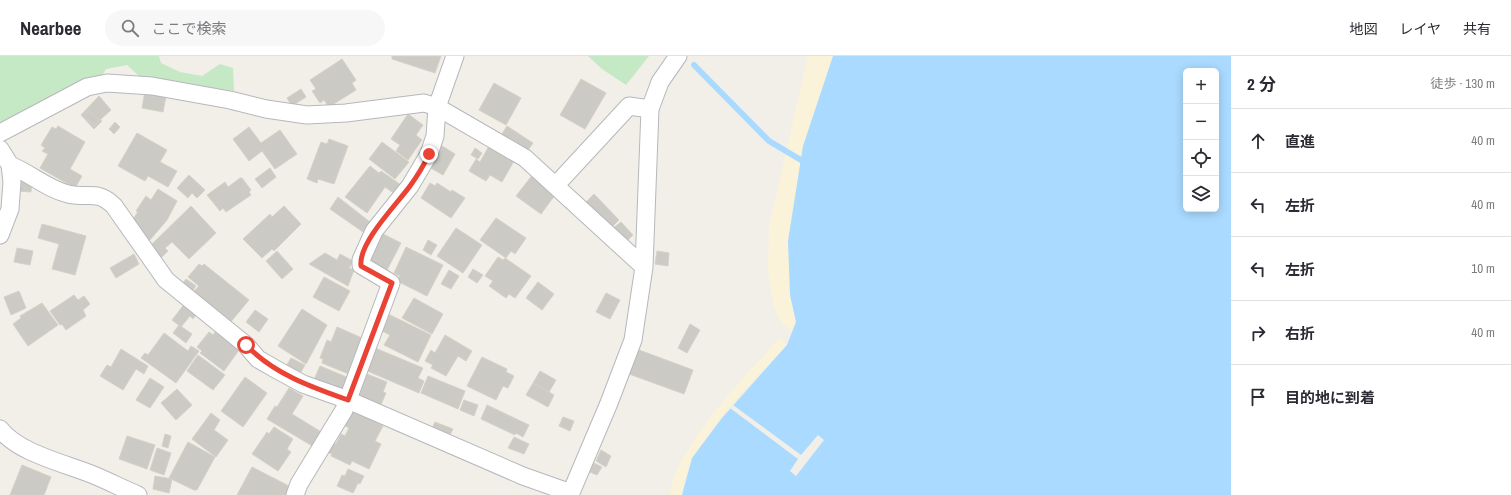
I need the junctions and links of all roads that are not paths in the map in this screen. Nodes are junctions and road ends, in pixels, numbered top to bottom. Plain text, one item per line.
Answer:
1 (455, 56) edge
2 (678, 56) edge
3 (437, 107) junction
4 (650, 109) junction
5 (0, 133) edge
6 (0, 149) edge
7 (10, 165) junction
8 (556, 185) junction
9 (0, 235) edge
10 (644, 267) junction
11 (348, 400) junction
12 (0, 429) edge
13 (570, 494) edge
14 (138, 495) edge
15 (294, 495) edge

1 - 3 street
2 - 4 street
3 - 5 street
3 - 8 street
3 - 11 street
4 - 8 street
4 - 10 street
6 - 7 street
7 - 9 street
7 - 11 street
8 - 10 street
10 - 13 street
11 - 13 street
11 - 15 street
12 - 14 street

